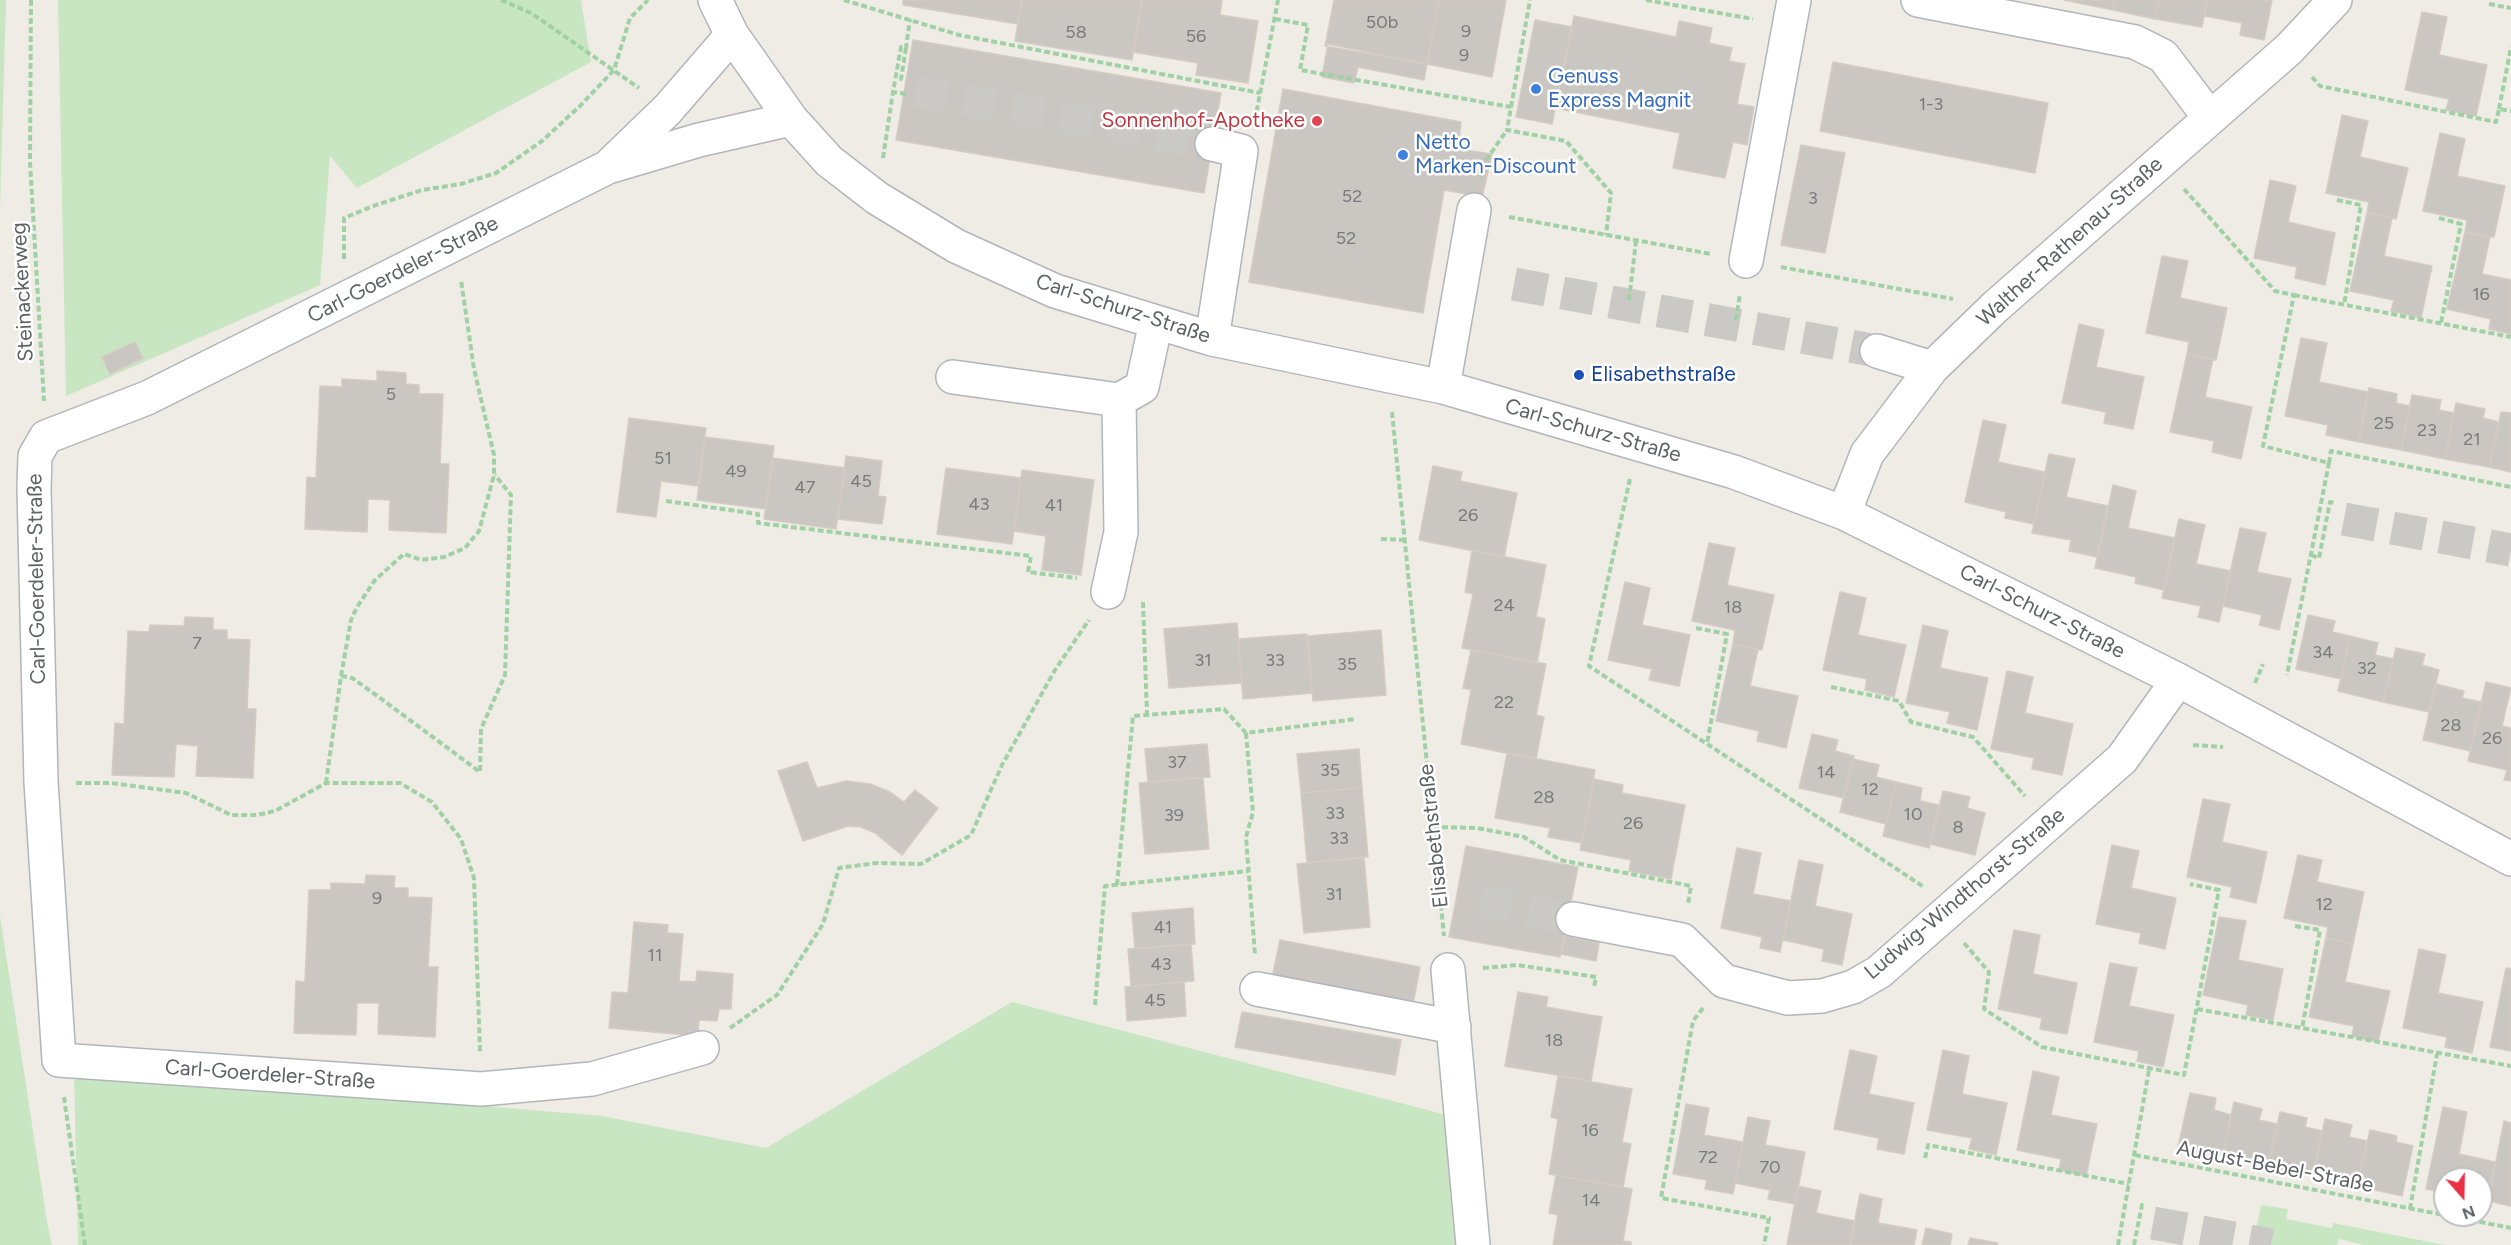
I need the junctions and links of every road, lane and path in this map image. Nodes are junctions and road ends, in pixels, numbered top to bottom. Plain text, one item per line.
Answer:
1 (32, 0) edge
2 (501, 0) edge
3 (648, 0) edge
4 (715, 0) edge
5 (844, 0) edge
6 (1278, 0) edge
7 (1530, 0) edge
8 (1646, 0) edge
9 (1918, 0) edge
10 (2335, 0) edge
11 (1657, 1) edge
12 (2489, 4) dead end
13 (2511, 8) edge
14 (1792, 13) edge
15 (910, 19) junction
16 (1275, 19) junction
17 (732, 35) junction
18 (2511, 47) edge
19 (906, 48) junction
20 (2289, 48) junction
21 (614, 70) junction
22 (906, 81) dead end
23 (893, 92) junction
24 (1260, 93) junction
25 (906, 94) dead end
26 (1511, 107) junction
27 (668, 109) junction
28 (2499, 109) junction
29 (2511, 111) edge
30 (2210, 118) junction
31 (791, 119) junction
32 (1507, 130) junction
33 (1227, 147) joint
34 (2160, 161) junction
35 (608, 166) junction
36 (877, 198) junction
37 (2337, 200) dead end
38 (1474, 210) joint
39 (2439, 218) dead end
40 (1606, 235) dead end
41 (1636, 241) dead end
42 (456, 244) junction
43 (1746, 261) dead end
44 (2294, 295) junction
45 (343, 300) junction
46 (1629, 300) dead end
47 (2344, 305) junction
48 (1156, 322) junction
49 (2441, 323) junction
50 (2511, 337) edge
51 (1212, 339) junction
52 (1877, 351) tunnel mouth
53 (1932, 368) junction
54 (953, 377) dead end
55 (1397, 379) junction
56 (1443, 387) junction
57 (1119, 400) junction
58 (46, 437) junction
59 (1637, 443) junction
60 (2329, 463) junction
61 (494, 475) junction
62 (2511, 487) edge
63 (666, 501) dead end
64 (2335, 503) dead end
65 (1844, 513) junction
66 (1381, 538) dead end
67 (1406, 540) junction
68 (2311, 555) junction
69 (1094, 585) junction
70 (1143, 595) dead end
71 (1696, 628) dead end
72 (2287, 675) dead end
73 (340, 676) junction
74 (2178, 680) junction
75 (1831, 687) dead end
76 (1147, 714) junction
77 (1356, 719) dead end
78 (1245, 733) junction
79 (1707, 744) junction
80 (2193, 745) dead end
81 (2226, 747) dead end
82 (111, 783) dead end
83 (327, 783) junction
84 (2049, 824) junction
85 (1433, 827) junction
86 (2511, 859) edge
87 (1248, 872) junction
88 (2190, 884) dead end
89 (1117, 885) junction
90 (1688, 909) dead end
91 (1943, 917) junction
92 (1573, 919) tunnel mouth
93 (2295, 926) dead end
94 (1444, 935) dead end
95 (1254, 946) dead end
96 (1517, 965) dead end
97 (1448, 970) dead end
98 (1594, 987) dead end
99 (1257, 989) dead end
100 (1095, 1005) dead end
101 (2196, 1009) junction
102 (1693, 1021) dead end
103 (1454, 1027) junction
104 (2302, 1029) junction
105 (480, 1037) dead end
106 (702, 1048) joint
107 (2437, 1054) junction
108 (59, 1060) junction
109 (2511, 1066) edge
110 (2149, 1070) junction
111 (2135, 1155) junction
112 (1925, 1158) dead end
113 (2129, 1184) junction
114 (2146, 1206) dead end
115 (2410, 1209) junction
116 (2511, 1228) edge
117 (86, 1245) edge
118 (1473, 1245) edge
119 (1764, 1245) edge
120 (2118, 1245) edge
121 (2134, 1245) edge

1 - 58 path, Steinackerweg
2 - 21 path
3 - 21 path
4 - 17 street, Carl-Schurz-Straße
5 - 15 path
6 - 16 path
7 - 26 path
8 - 11 path
9 - 30 street
10 - 20 street, Walther-Rathenau-Straße
11 - 14 path
12 - 13 path
14 - 43 street
15 - 19 path
15 - 24 path
16 - 24 path
16 - 26 path
17 - 27 street, Carl-Goerdeler-Straße
17 - 31 street, Carl-Schurz-Straße
18 - 28 path
19 - 22 path
19 - 23 path
20 - 28 path
20 - 30 street, Walther-Rathenau-Straße
21 - 27 path
21 - 45 path
23 - 25 path
23 - 36 path
24 - 33 path
26 - 32 path
27 - 35 street, Carl-Goerdeler-Straße
28 - 29 path
30 - 34 street, Walther-Rathenau-Straße
31 - 35 street, Carl-Goerdeler-Straße
31 - 36 street, Carl-Schurz-Straße
32 - 38 path
32 - 40 path
33 - 51 street
34 - 44 path
34 - 53 street, Walther-Rathenau-Straße
35 - 42 street, Carl-Goerdeler-Straße
36 - 48 street, Carl-Schurz-Straße
37 - 47 path
38 - 56 street
39 - 49 path
41 - 46 path
42 - 45 street, Carl-Goerdeler-Straße
42 - 61 path
44 - 47 path
44 - 60 path
45 - 58 street, Carl-Goerdeler-Straße
47 - 49 path
48 - 51 street, Carl-Schurz-Straße
48 - 57 street
49 - 50 path
51 - 55 street, Carl-Schurz-Straße
52 - 53 street
53 - 65 street, Walther-Rathenau-Straße
54 - 57 street
55 - 56 street, Carl-Schurz-Straße
55 - 67 path, Elisabethstraße
56 - 59 street, Carl-Schurz-Straße
57 - 69 street
58 - 108 street, Carl-Goerdeler-Straße
59 - 65 street, Carl-Schurz-Straße
59 - 79 path
60 - 62 path
60 - 68 path
61 - 73 path
61 - 73 path
63 - 69 path
64 - 68 path
65 - 74 street, Carl-Schurz-Straße
66 - 67 path
67 - 85 path, Elisabethstraße
68 - 72 path
69 - 106 path
70 - 76 path
71 - 79 path
73 - 83 path
74 - 84 street, Ludwig-Windthorst-Straße
74 - 86 street, Carl-Schurz-Straße
75 - 84 path
76 - 78 path
76 - 89 path
77 - 78 path
78 - 87 path
79 - 91 path
80 - 81 path
82 - 83 path
83 - 105 path
84 - 91 street, Ludwig-Windthorst-Straße
85 - 90 path
85 - 94 path, Elisabethstraße
87 - 89 path
87 - 95 path
88 - 101 path
89 - 100 path
91 - 92 street, Ludwig-Windthorst-Straße
91 - 110 path
93 - 104 path
96 - 98 path
97 - 103 street
99 - 103 street
101 - 104 path
101 - 110 path
102 - 119 path
103 - 118 street
104 - 107 path
106 - 108 street, Carl-Goerdeler-Straße
107 - 109 path
107 - 115 path
108 - 117 path
110 - 111 path
111 - 113 path
111 - 115 path, August-Bebel-Straße
112 - 113 path
113 - 120 path
114 - 121 path
115 - 116 path, August-Bebel-Straße

